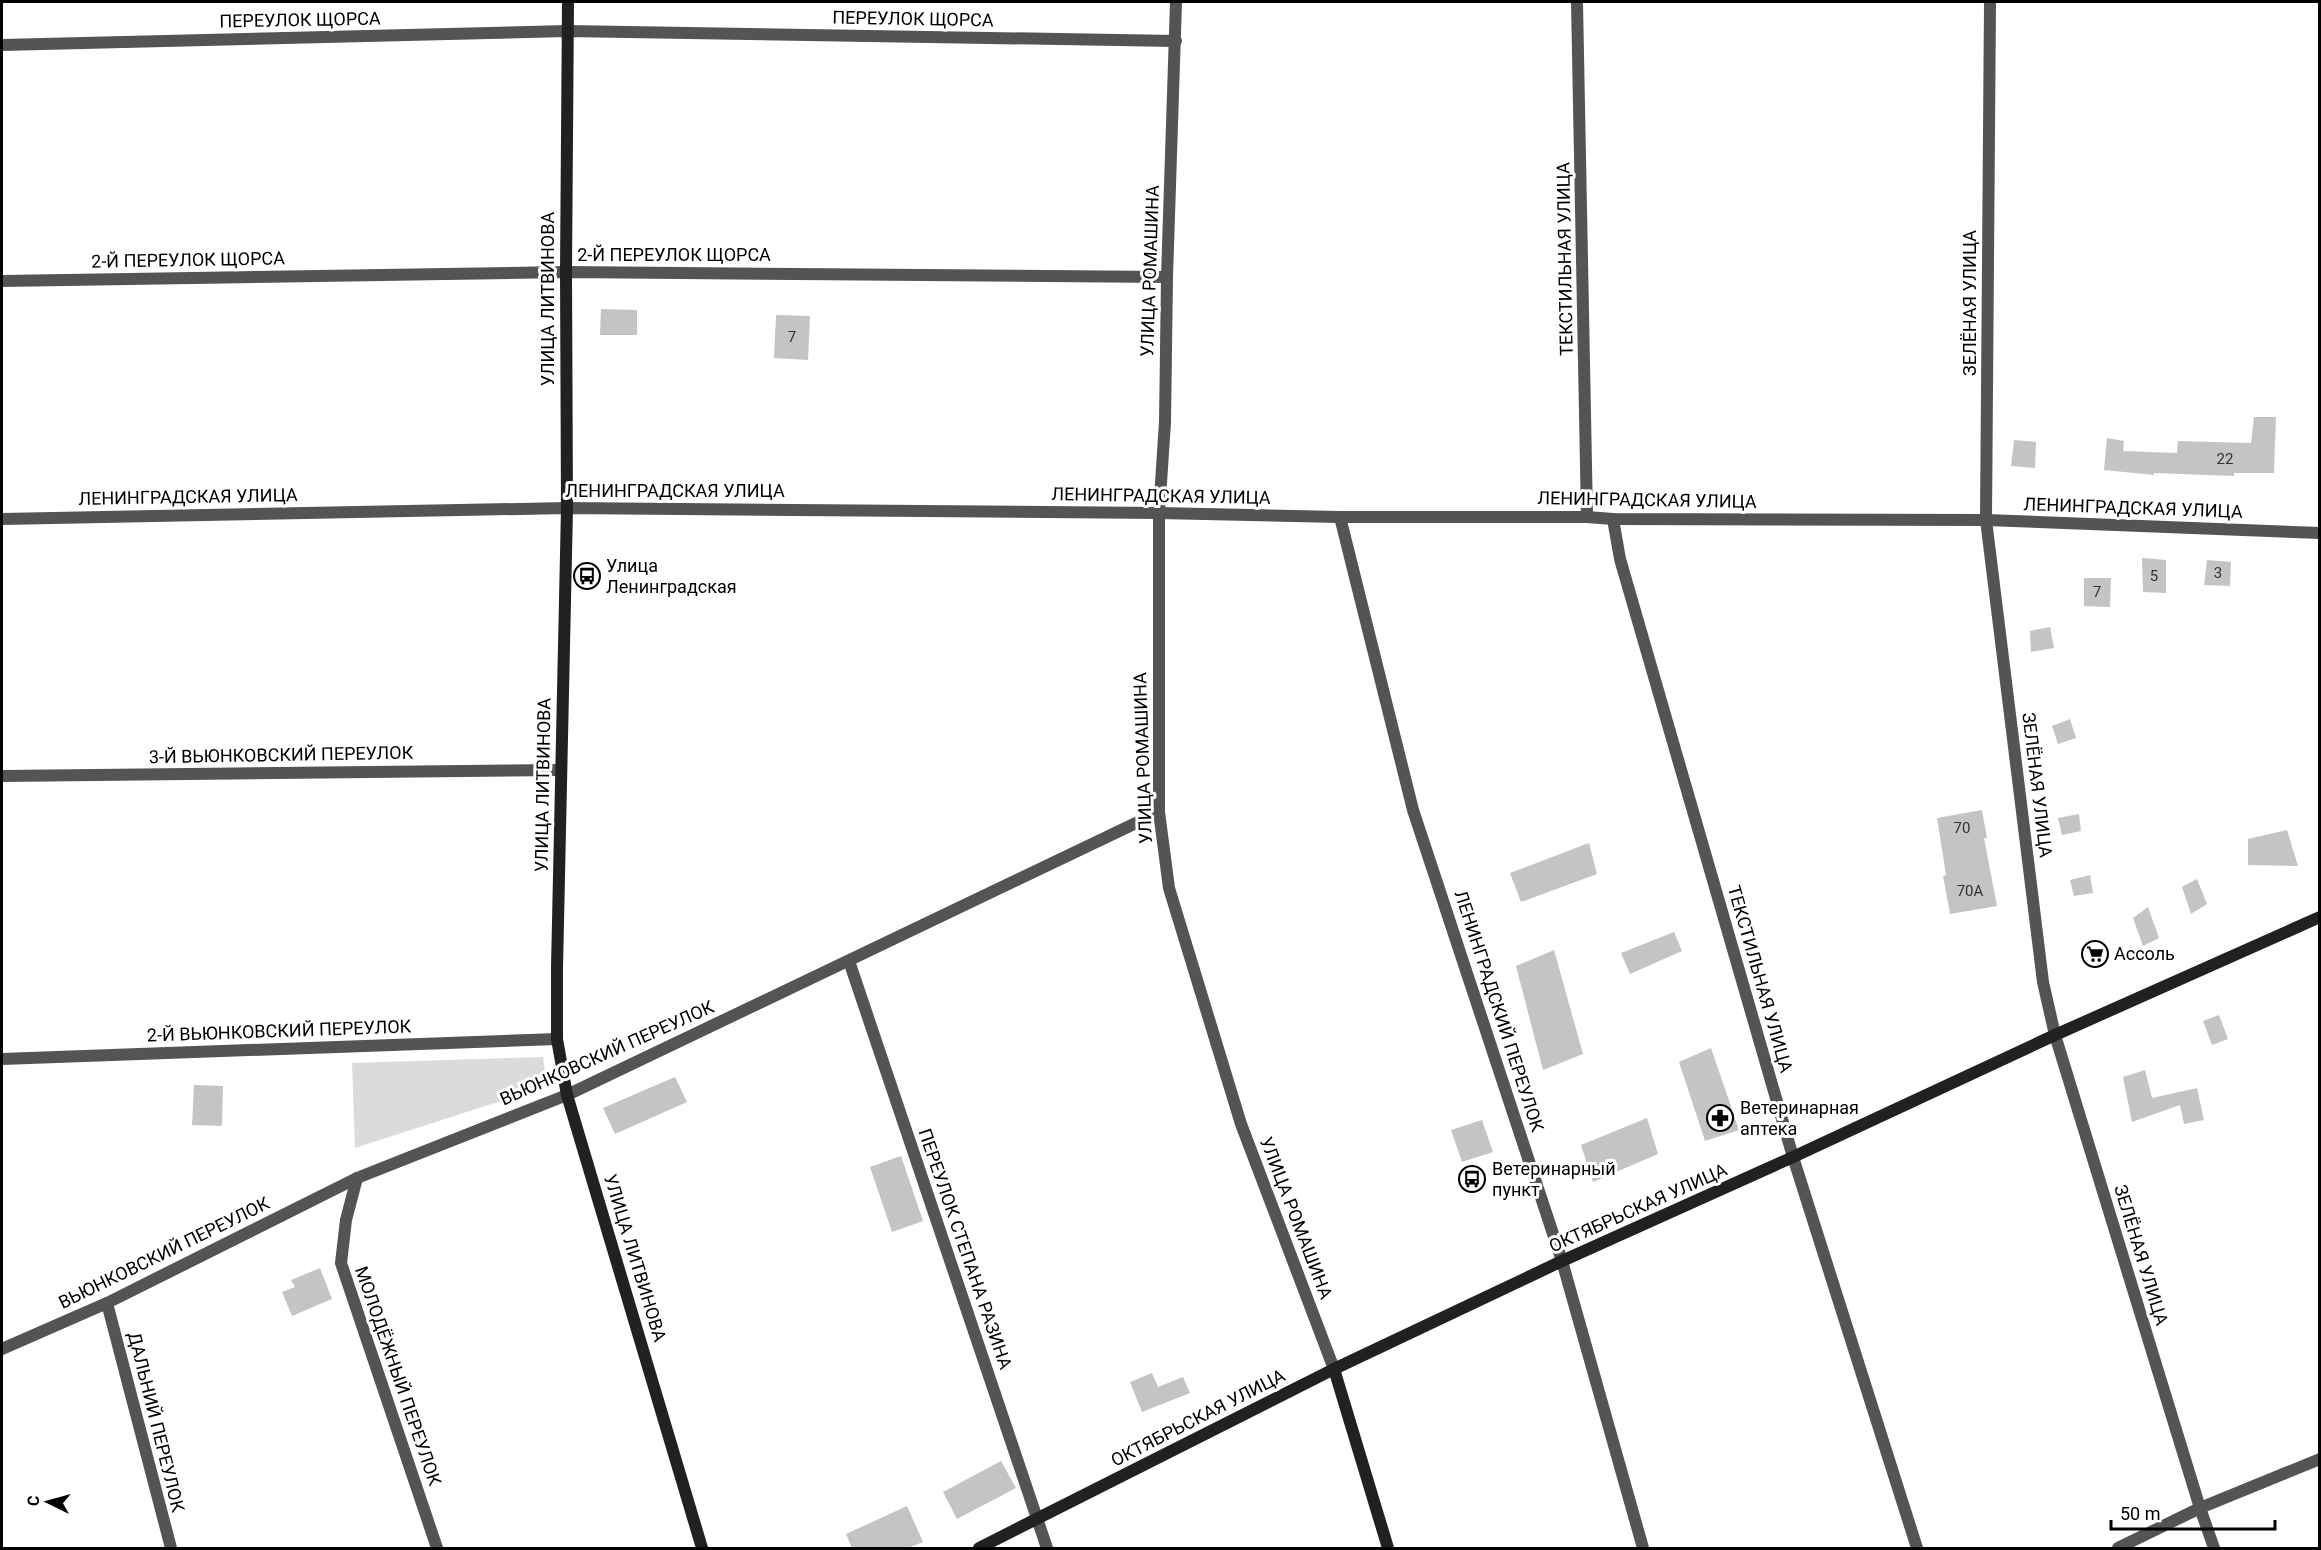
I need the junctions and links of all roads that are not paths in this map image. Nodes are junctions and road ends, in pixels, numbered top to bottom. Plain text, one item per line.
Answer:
1 (568, 2) edge
2 (1176, 2) edge
3 (1577, 2) edge
4 (1990, 2) edge
5 (567, 31) junction
6 (1176, 41) junction
7 (2, 45) edge
8 (566, 272) junction
9 (1167, 277) junction
10 (2, 281) edge
11 (567, 508) junction
12 (1159, 513) junction
13 (1340, 517) junction
14 (1587, 517) junction
15 (2, 519) edge
16 (1613, 519) junction
17 (1986, 520) junction
18 (2319, 532) edge
19 (561, 770) junction
20 (2, 776) edge
21 (1159, 812) junction
22 (2319, 917) edge
23 (849, 961) junction
24 (2055, 1035) junction
25 (557, 1039) junction
26 (2, 1059) edge
27 (567, 1095) junction
28 (1793, 1157) junction
29 (357, 1178) junction
30 (1562, 1261) junction
31 (107, 1303) junction
32 (2, 1348) edge
33 (1334, 1369) junction
34 (2319, 1459) edge
35 (2200, 1508) junction
36 (1037, 1520) junction
37 (171, 1548) edge
38 (437, 1548) edge
39 (702, 1548) edge
40 (979, 1548) edge
41 (1047, 1548) edge
42 (1388, 1548) edge
43 (1643, 1548) edge
44 (1917, 1548) edge
45 (2118, 1548) edge
46 (2214, 1548) edge

1 - 5 main road, УЛИЦА ЛИТВИНОВА
2 - 6 street, УЛИЦА РОМАШИНА
3 - 14 street, ТЕКСТИЛЬНАЯ УЛИЦА
4 - 17 street, ЗЕЛЁНАЯ УЛИЦА
5 - 6 street, ПЕРЕУЛОК ЩОРСА
5 - 7 street, ПЕРЕУЛОК ЩОРСА
5 - 8 main road, УЛИЦА ЛИТВИНОВА
6 - 9 street, УЛИЦА РОМАШИНА
8 - 9 street, 2-Й ПЕРЕУЛОК ЩОРСА
8 - 10 street, 2-Й ПЕРЕУЛОК ЩОРСА
8 - 11 main road, УЛИЦА ЛИТВИНОВА
9 - 12 street, УЛИЦА РОМАШИНА
11 - 12 street, ЛЕНИНГРАДСКАЯ УЛИЦА
11 - 15 street, ЛЕНИНГРАДСКАЯ УЛИЦА
11 - 19 main road, УЛИЦА ЛИТВИНОВА
12 - 13 street, ЛЕНИНГРАДСКАЯ УЛИЦА
12 - 21 street, УЛИЦА РОМАШИНА
13 - 14 street, ЛЕНИНГРАДСКАЯ УЛИЦА
13 - 30 street, ЛЕНИНГРАДСКИЙ ПЕРЕУЛОК
14 - 16 street, ЛЕНИНГРАДСКАЯ УЛИЦА
16 - 17 street, ЛЕНИНГРАДСКАЯ УЛИЦА
16 - 28 street, ТЕКСТИЛЬНАЯ УЛИЦА
17 - 18 street, ЛЕНИНГРАДСКАЯ УЛИЦА
17 - 24 street, ЗЕЛЁНАЯ УЛИЦА
19 - 20 street, 3-Й ВЬЮНКОВСКИЙ ПЕРЕУЛОК
19 - 25 main road, УЛИЦА ЛИТВИНОВА
21 - 23 street, ВЬЮНКОВСКИЙ ПЕРЕУЛОК
21 - 33 street, УЛИЦА РОМАШИНА
22 - 24 main road, ОКТЯБРЬСКАЯ УЛИЦА
23 - 27 street, ВЬЮНКОВСКИЙ ПЕРЕУЛОК
23 - 36 street, ПЕРЕУЛОК СТЕПАНА РАЗИНА
24 - 28 main road, ОКТЯБРЬСКАЯ УЛИЦА
24 - 35 street, ЗЕЛЁНАЯ УЛИЦА
25 - 26 street, 2-Й ВЬЮНКОВСКИЙ ПЕРЕУЛОК
25 - 27 main road, УЛИЦА ЛИТВИНОВА
27 - 29 street, ВЬЮНКОВСКИЙ ПЕРЕУЛОК
27 - 39 main road, УЛИЦА ЛИТВИНОВА
28 - 30 main road, ОКТЯБРЬСКАЯ УЛИЦА
28 - 44 street, ТЕКСТИЛЬНАЯ УЛИЦА
29 - 31 street, ВЬЮНКОВСКИЙ ПЕРЕУЛОК
29 - 38 street, МОЛОДЁЖНЫЙ ПЕРЕУЛОК
30 - 33 main road, ОКТЯБРЬСКАЯ УЛИЦА
30 - 43 street, ЛЕНИНГРАДСКИЙ ПЕРЕУЛОК
31 - 32 street, ВЬЮНКОВСКИЙ ПЕРЕУЛОК
31 - 37 street, ДАЛЬНИЙ ПЕРЕУЛОК
33 - 36 main road, ОКТЯБРЬСКАЯ УЛИЦА
33 - 42 main road, УЛИЦА РОМАШИНА
34 - 35 street
35 - 45 street
35 - 46 street, ЗЕЛЁНАЯ УЛИЦА
36 - 40 main road, ОКТЯБРЬСКАЯ УЛИЦА
36 - 41 street, ПЕРЕУЛОК СТЕПАНА РАЗИНА

